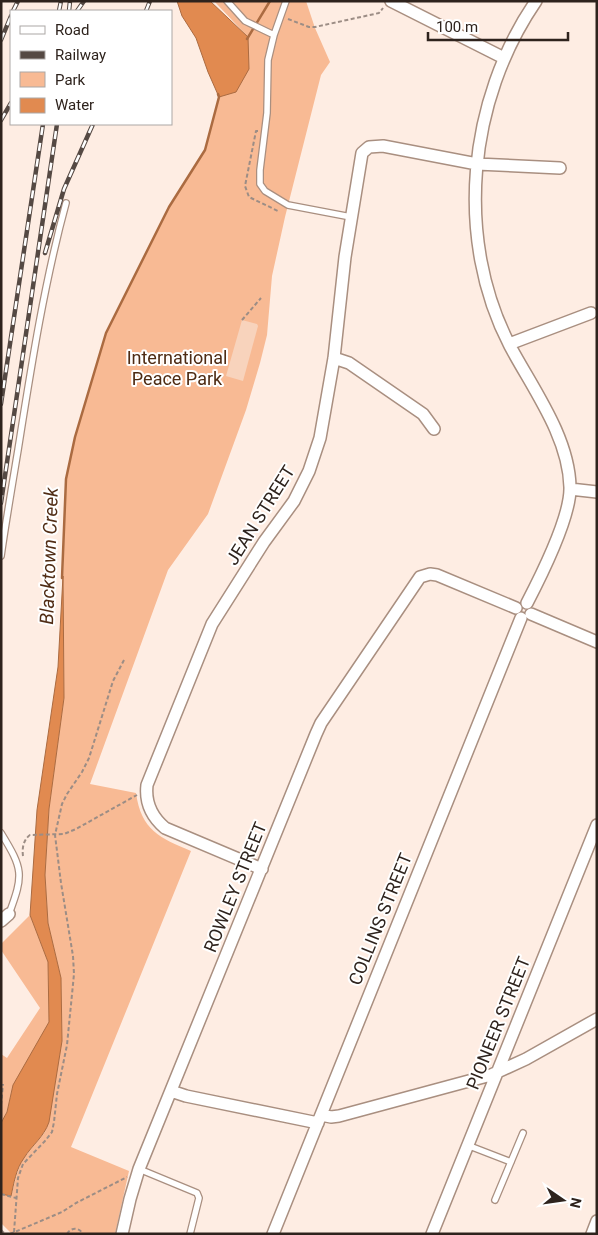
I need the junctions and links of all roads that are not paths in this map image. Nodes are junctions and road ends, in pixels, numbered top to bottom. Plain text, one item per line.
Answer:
1 (226, 1) edge
2 (286, 1) edge
3 (391, 1) edge
4 (536, 1) edge
5 (274, 35) junction
6 (504, 58) junction
7 (477, 164) junction
8 (560, 168) dead end
9 (66, 203) dead end
10 (351, 217) junction
11 (591, 313) dead end
12 (509, 344) junction
13 (334, 358) junction
14 (434, 429) dead end
15 (570, 489) junction
16 (597, 492) edge
17 (1, 556) edge
18 (524, 611) junction
19 (597, 642) edge
20 (597, 825) edge
21 (1, 833) edge
22 (262, 869) junction
23 (5, 918) edge
24 (597, 1020) edge
25 (497, 1072) junction
26 (171, 1091) junction
27 (319, 1119) junction
28 (523, 1133) dead end
29 (468, 1145) junction
30 (511, 1162) junction
31 (138, 1174) junction
32 (495, 1200) dead end
33 (597, 1221) edge
34 (122, 1234) edge
35 (190, 1234) edge
36 (272, 1234) edge
37 (432, 1234) edge
38 (592, 1234) edge

1 - 5 lane
2 - 5 lane
3 - 6 street
4 - 6 street, COLLINS STREET
5 - 10 lane
6 - 7 street, COLLINS STREET
7 - 8 street
7 - 10 street, JEAN STREET
7 - 12 street, COLLINS STREET
9 - 17 lane
10 - 13 street, JEAN STREET
11 - 12 street
12 - 15 street, COLLINS STREET
13 - 14 street
13 - 22 street, JEAN STREET
15 - 16 street
15 - 18 street, COLLINS STREET
18 - 19 street
18 - 22 street, ROWLEY STREET
18 - 27 street, COLLINS STREET
20 - 25 street, PIONEER STREET
21 - 23 lane
22 - 26 street, ROWLEY STREET
24 - 25 street
25 - 27 street
25 - 29 street, PIONEER STREET
26 - 27 street
26 - 31 street, ROWLEY STREET
27 - 36 street, COLLINS STREET
28 - 30 lane
29 - 30 lane
29 - 37 street, PIONEER STREET
30 - 32 lane
31 - 34 street, ROWLEY STREET
31 - 35 lane
33 - 38 street

